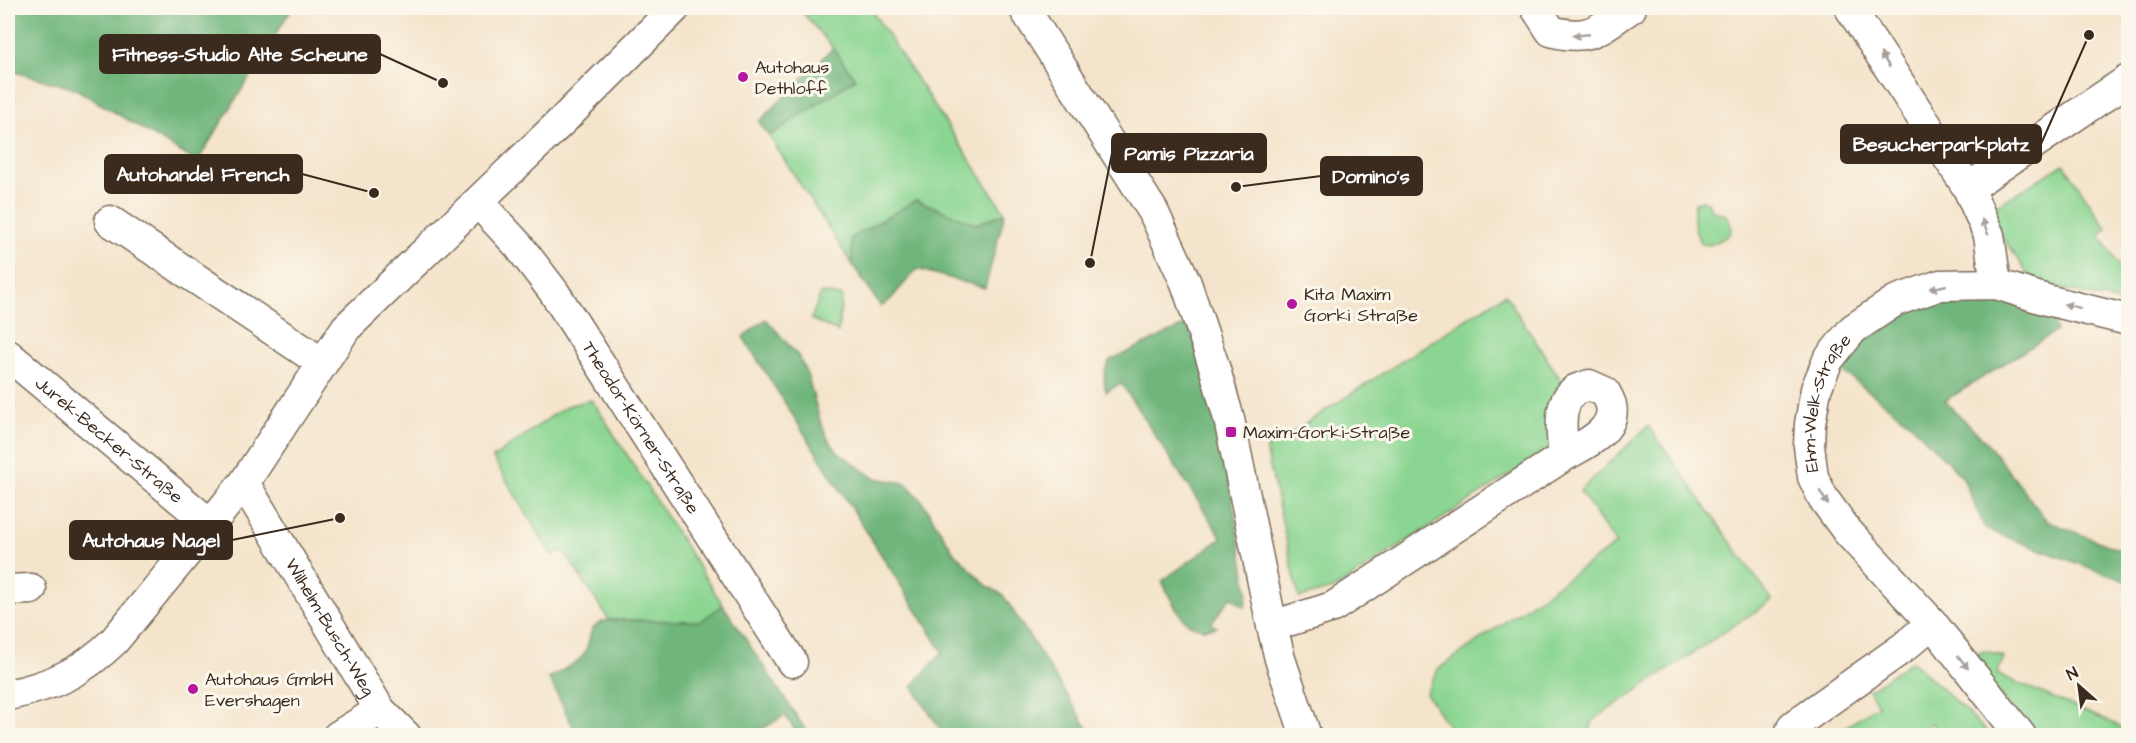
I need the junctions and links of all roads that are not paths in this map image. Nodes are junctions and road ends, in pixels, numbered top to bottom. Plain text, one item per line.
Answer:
1 (675, 8) edge
2 (1024, 8) edge
3 (1536, 8) edge
4 (1631, 8) edge
5 (1850, 8) edge
6 (2128, 80) edge
7 (1968, 188) junction
8 (478, 202) junction
9 (110, 221) dead end
10 (1996, 284) junction
11 (2128, 320) edge
12 (8, 355) edge
13 (322, 363) junction
14 (1563, 456) dead end
15 (244, 483) junction
16 (210, 524) junction
17 (1932, 623) junction
18 (1272, 626) junction
19 (792, 662) dead end
20 (8, 695) edge
21 (380, 710) junction
22 (338, 735) edge
23 (406, 735) edge
24 (1306, 735) edge
25 (1789, 735) edge
26 (2021, 735) edge

1 - 8 street
2 - 18 street
4 -> 3 street
7 -> 5 street
6 - 7 street
10 -> 7 street
8 - 13 street
8 - 19 street, Theodor-Körner-Straße
9 - 13 street
11 -> 10 street, Ehm-Welk-Straße
10 -> 17 street, Ehm-Welk-Straße
12 - 16 street, Jurek-Becker-Straße
13 - 15 street
14 - 18 street
15 - 16 street
15 - 21 street, Wilhelm-Busch-Weg
16 - 20 street
17 - 25 street
17 -> 26 street, Ehm-Welk-Straße
18 - 24 street
21 - 22 street, Wilhelm-Busch-Weg
21 - 23 street, Wilhelm-Busch-Weg

